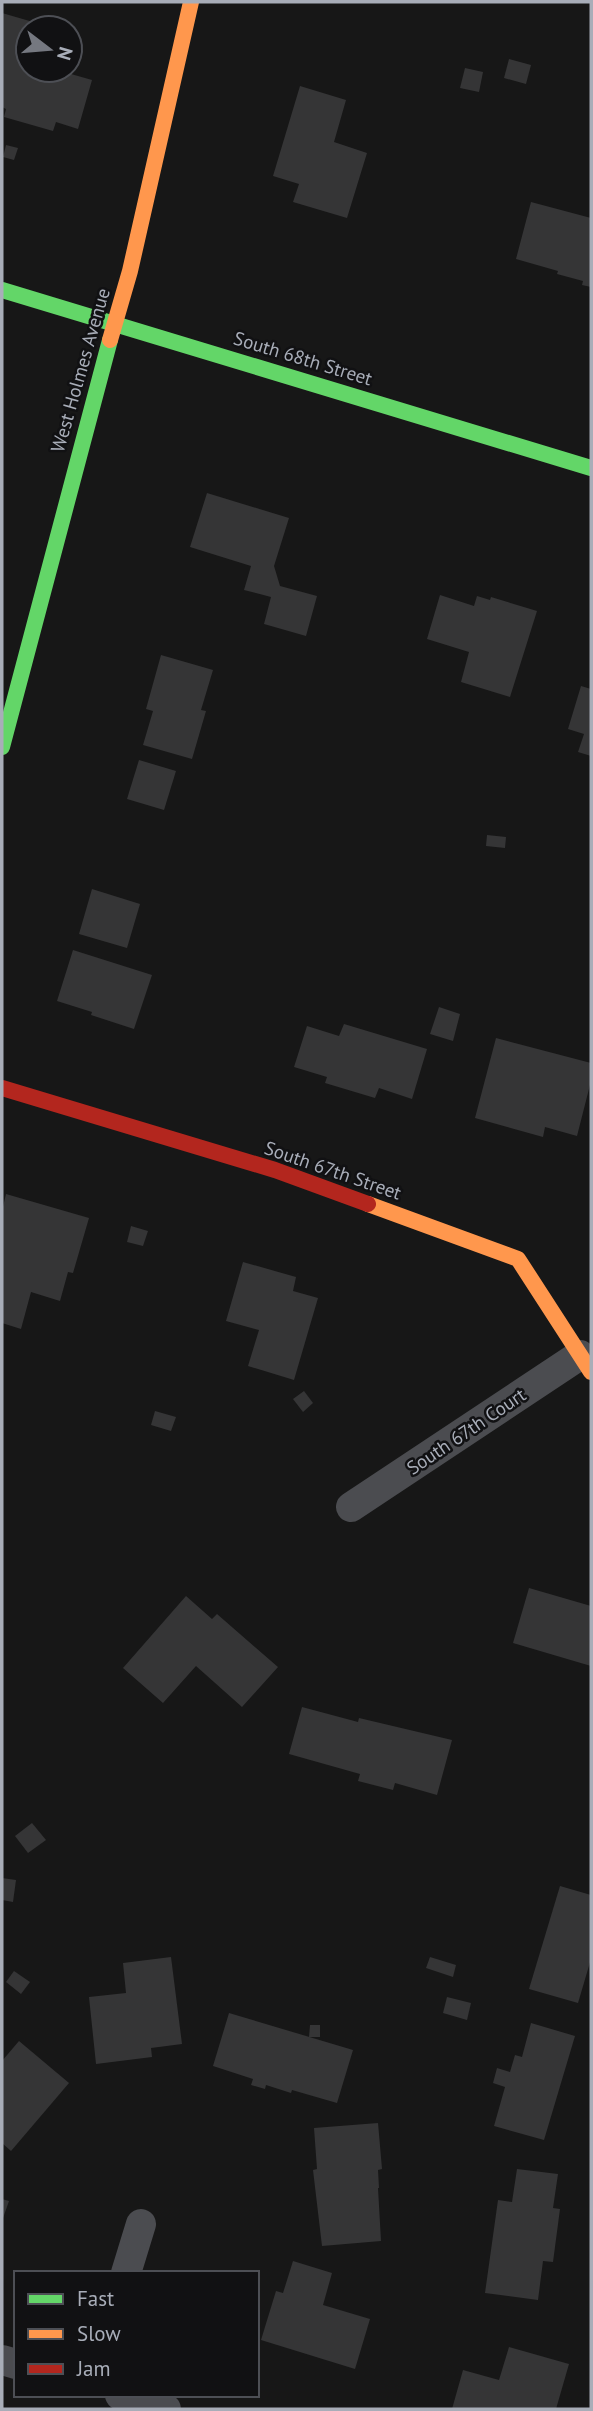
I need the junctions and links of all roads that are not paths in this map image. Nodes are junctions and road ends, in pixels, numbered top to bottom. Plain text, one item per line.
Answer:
1 (191, 2) edge
2 (2, 290) edge
3 (115, 323) junction
4 (591, 468) edge
5 (2, 747) edge
6 (2, 1088) edge
7 (586, 1364) edge
8 (351, 1507) dead end
9 (141, 2224) dead end
10 (127, 2271) edge
11 (127, 2397) edge
12 (166, 2409) edge

1 - 3 street, West Holmes Avenue
2 - 3 street, South 68th Street
3 - 4 street, South 68th Street
3 - 5 street, West Holmes Avenue
6 - 7 street, South 67th Street
7 - 8 street, South 67th Court
9 - 10 street
11 - 12 street

